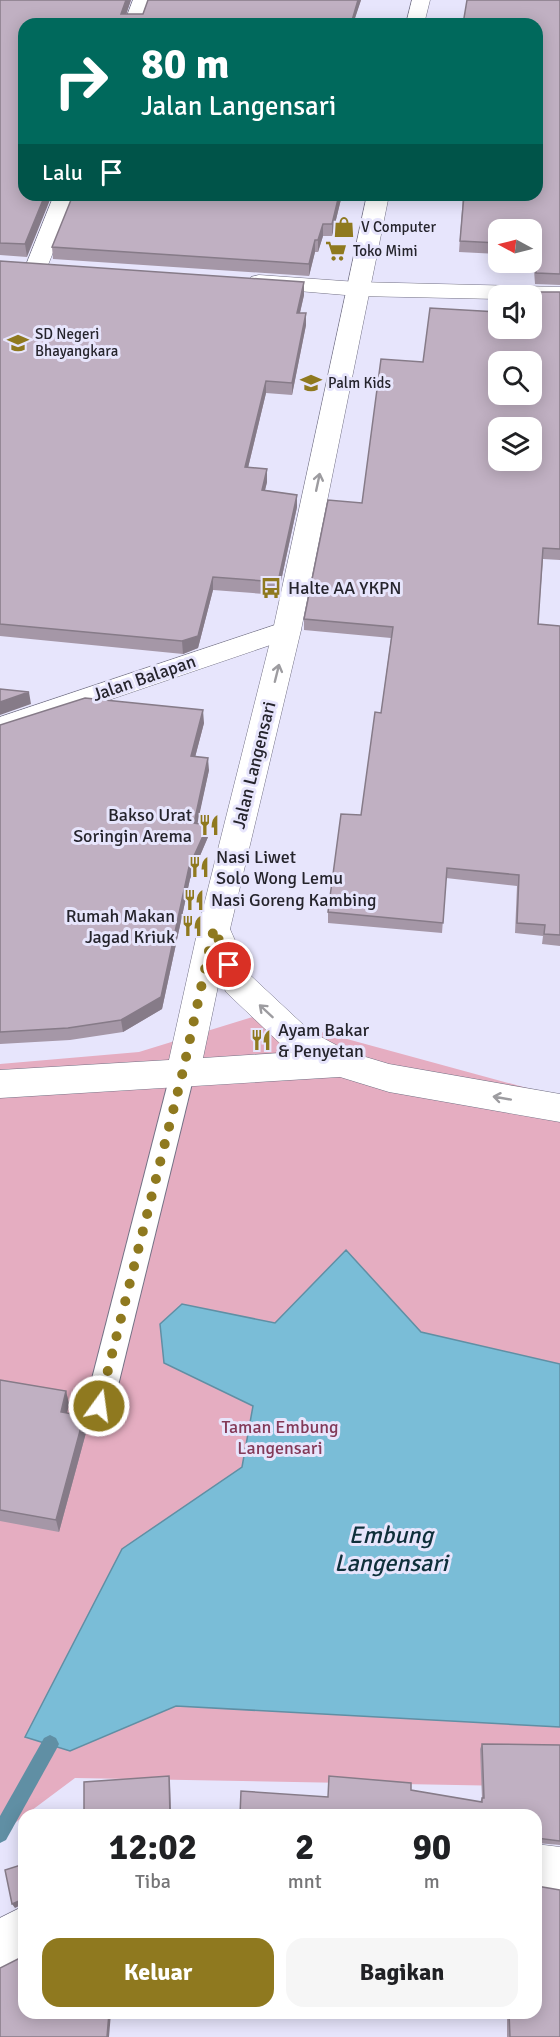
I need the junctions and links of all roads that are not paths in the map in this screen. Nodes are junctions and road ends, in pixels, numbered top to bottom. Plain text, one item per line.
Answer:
1 (142, 0) edge
2 (421, 0) edge
3 (135, 18) edge
4 (417, 18) edge
5 (62, 201) edge
6 (377, 201) edge
7 (61, 267) edge
8 (239, 280) edge
9 (357, 289) junction
10 (560, 294) edge
11 (287, 630) junction
12 (0, 727) edge
13 (214, 928) junction
14 (339, 1064) junction
15 (183, 1071) junction
16 (0, 1084) edge
17 (560, 1108) edge
18 (99, 1406) dead end
19 (542, 1868) edge
20 (560, 1870) edge
21 (18, 1934) edge
22 (0, 1947) edge

1 - 3 main road
2 - 4 main road
5 - 7 main road
6 - 9 main road, Jalan Langensari
8 - 9 main road
9 - 10 main road
11 -> 9 main road, Jalan Langensari
11 - 12 main road, Jalan Balapan
13 -> 11 main road, Jalan Langensari
14 -> 13 main road
13 - 15 main road, Jalan Langensari
14 - 15 main road
17 -> 14 main road
15 - 16 main road
15 - 18 lane
19 - 20 main road
21 - 22 main road

